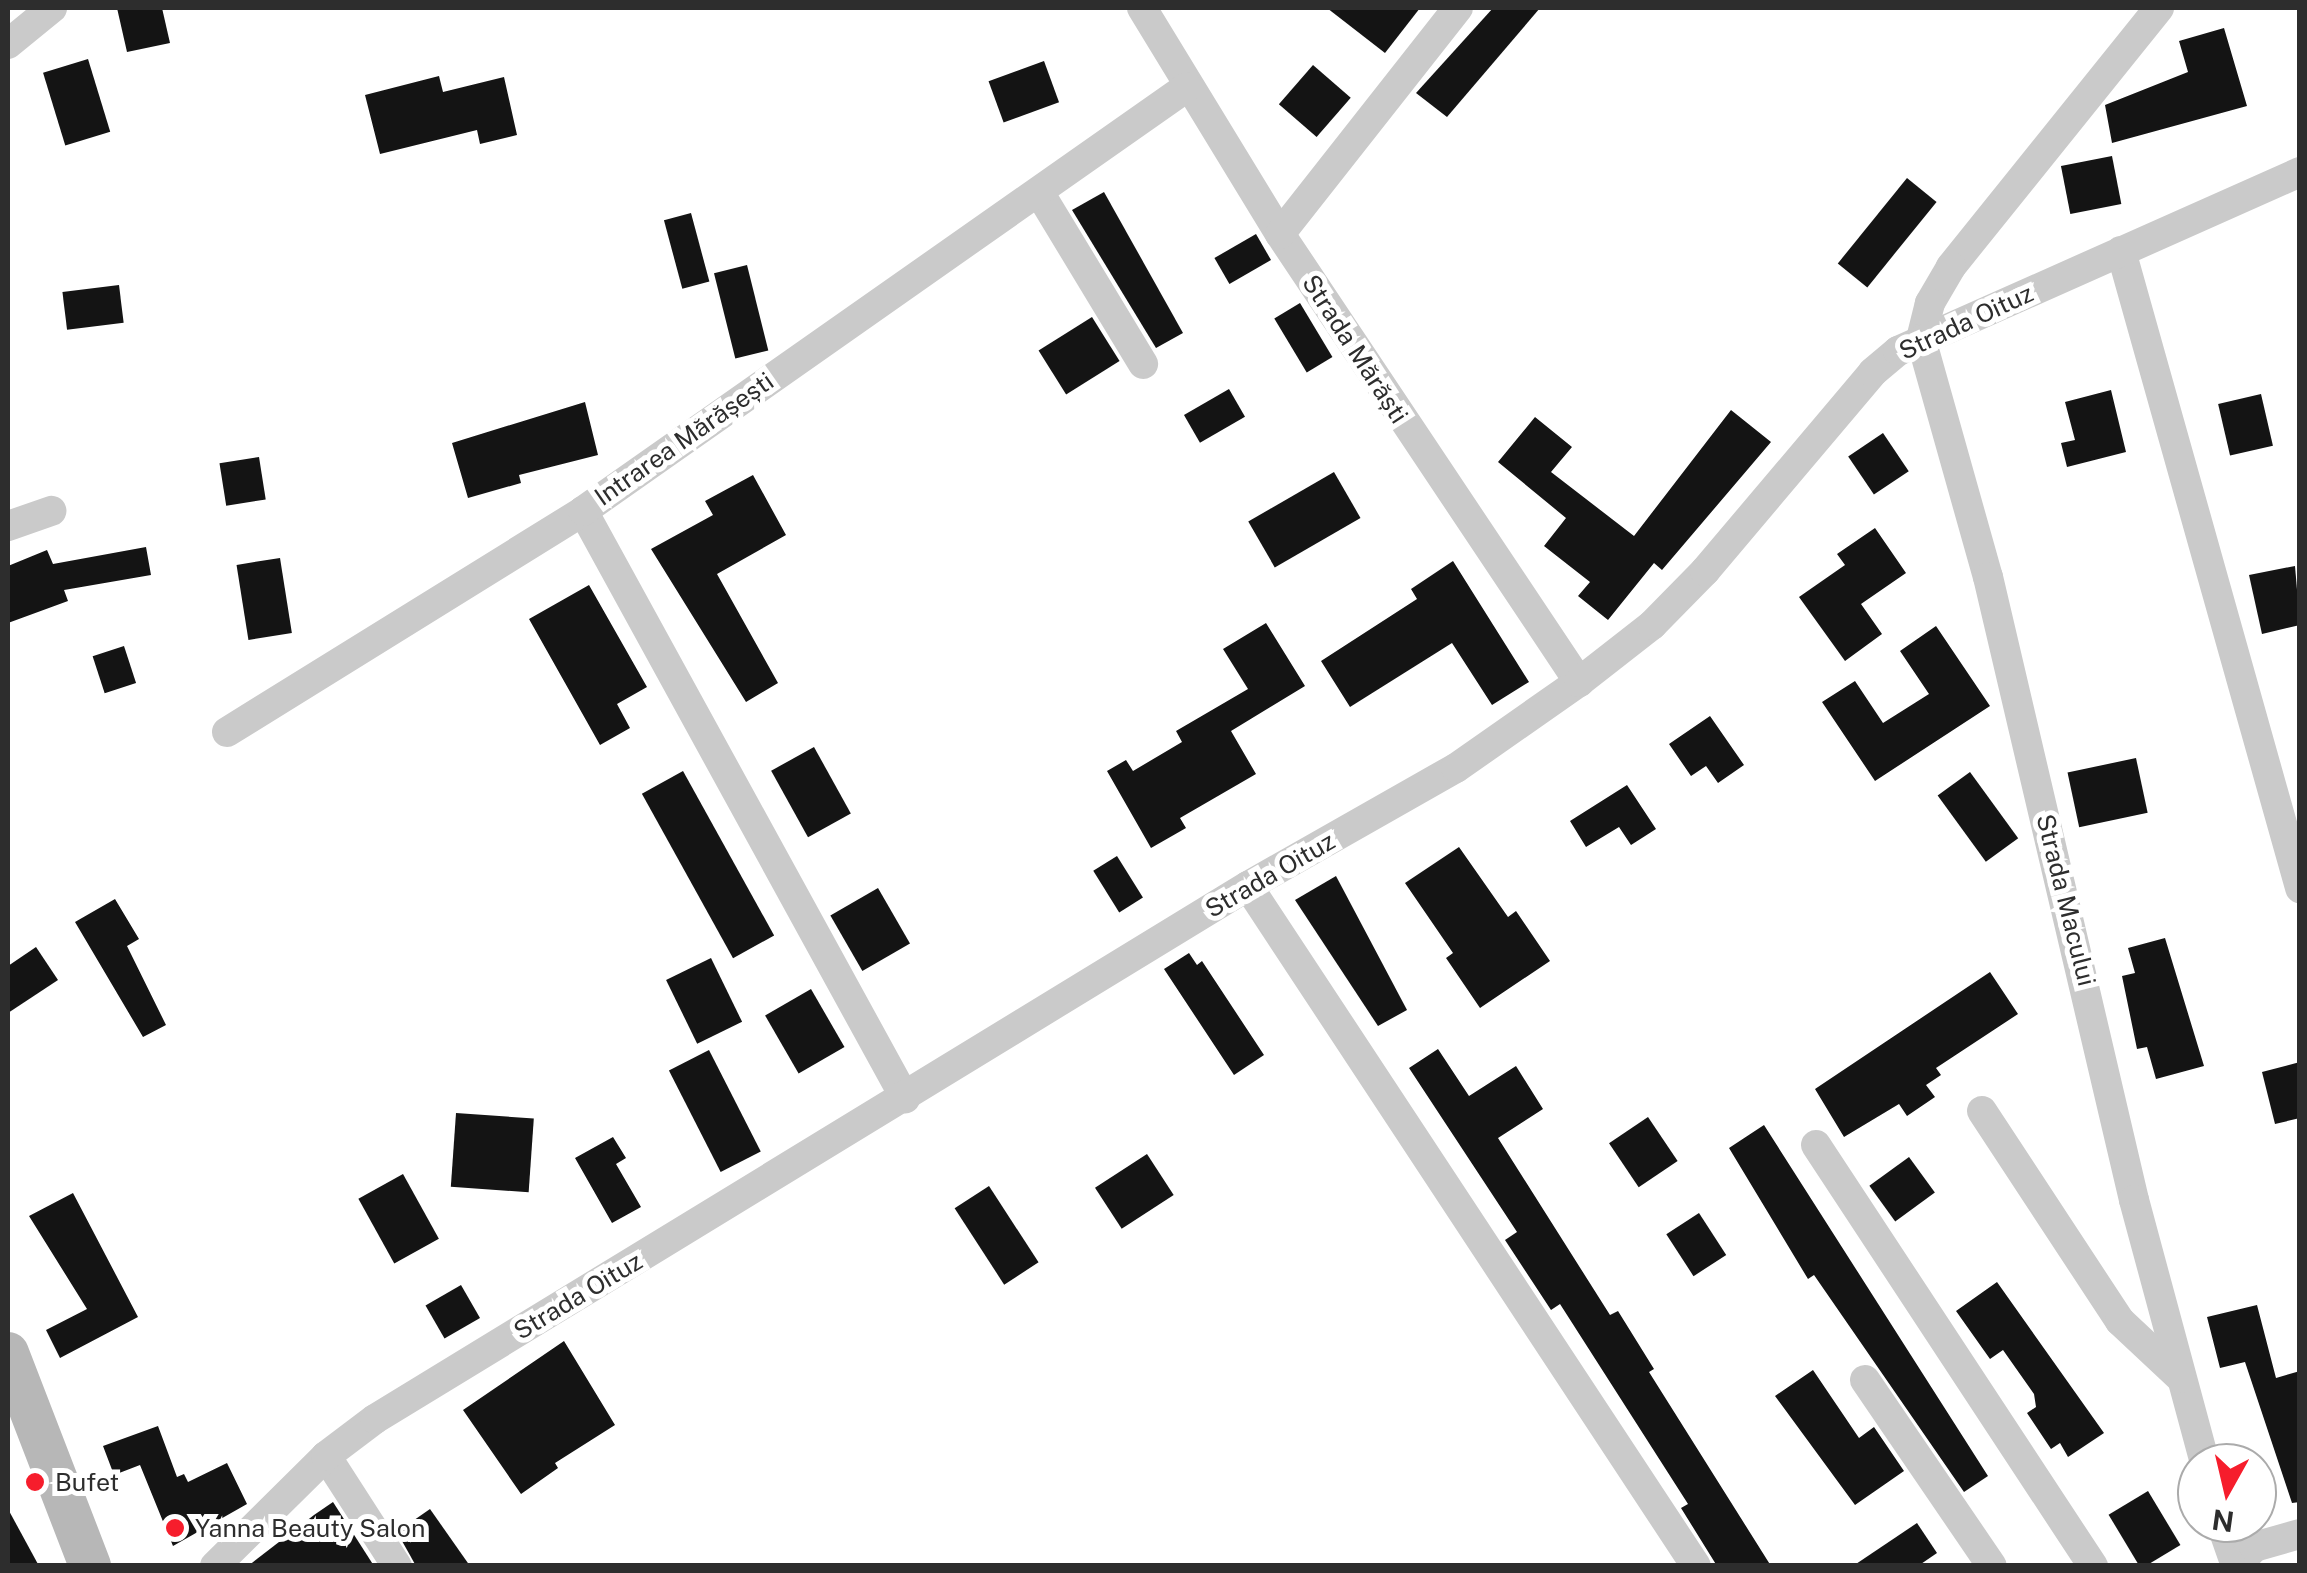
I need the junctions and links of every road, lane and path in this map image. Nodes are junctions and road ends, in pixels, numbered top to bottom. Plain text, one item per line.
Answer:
1 (52, 8) edge
2 (1142, 8) edge
3 (1458, 8) edge
4 (2160, 8) edge
5 (8, 44) edge
6 (1187, 87) junction
7 (2300, 172) edge
8 (1039, 192) junction
9 (1280, 234) junction
10 (2120, 251) junction
11 (1920, 340) junction
12 (1143, 364) dead end
13 (582, 511) junction
14 (51, 512) dead end
15 (8, 526) edge
16 (1579, 682) junction
17 (228, 732) dead end
18 (1248, 886) junction
19 (2300, 888) edge
20 (906, 1098) junction
21 (1982, 1111) dead end
22 (1816, 1145) dead end
23 (8, 1352) edge
24 (2182, 1378) junction
25 (1865, 1380) dead end
26 (2200, 1443) edge
27 (326, 1456) junction
28 (2300, 1534) edge
29 (90, 1566) edge
30 (215, 1566) edge
31 (396, 1566) edge
32 (1696, 1566) edge
33 (1992, 1566) edge
34 (2093, 1566) edge
35 (2236, 1566) edge

1 - 5 street
2 - 6 street, Strada Mărăști
3 - 9 street
4 - 11 street
6 - 8 street, Intrarea Mărășești
6 - 9 street, Strada Mărăști
7 - 10 street, Strada Oituz
8 - 12 street
8 - 13 street, Intrarea Mărășești
9 - 16 street, Strada Mărăști
10 - 11 street, Strada Oituz
10 - 19 street
11 - 16 street, Strada Oituz
11 - 24 street, Strada Macului
13 - 17 street
13 - 20 street, Intrarea Mărășești
14 - 15 street
16 - 18 street, Strada Oituz
18 - 20 street, Strada Oituz
18 - 32 street
20 - 27 street, Strada Oituz
21 - 24 street
22 - 34 street
23 - 29 main road
24 - 26 street, Strada Macului
25 - 33 street
27 - 30 street, Strada Oituz
27 - 31 street
28 - 35 street

